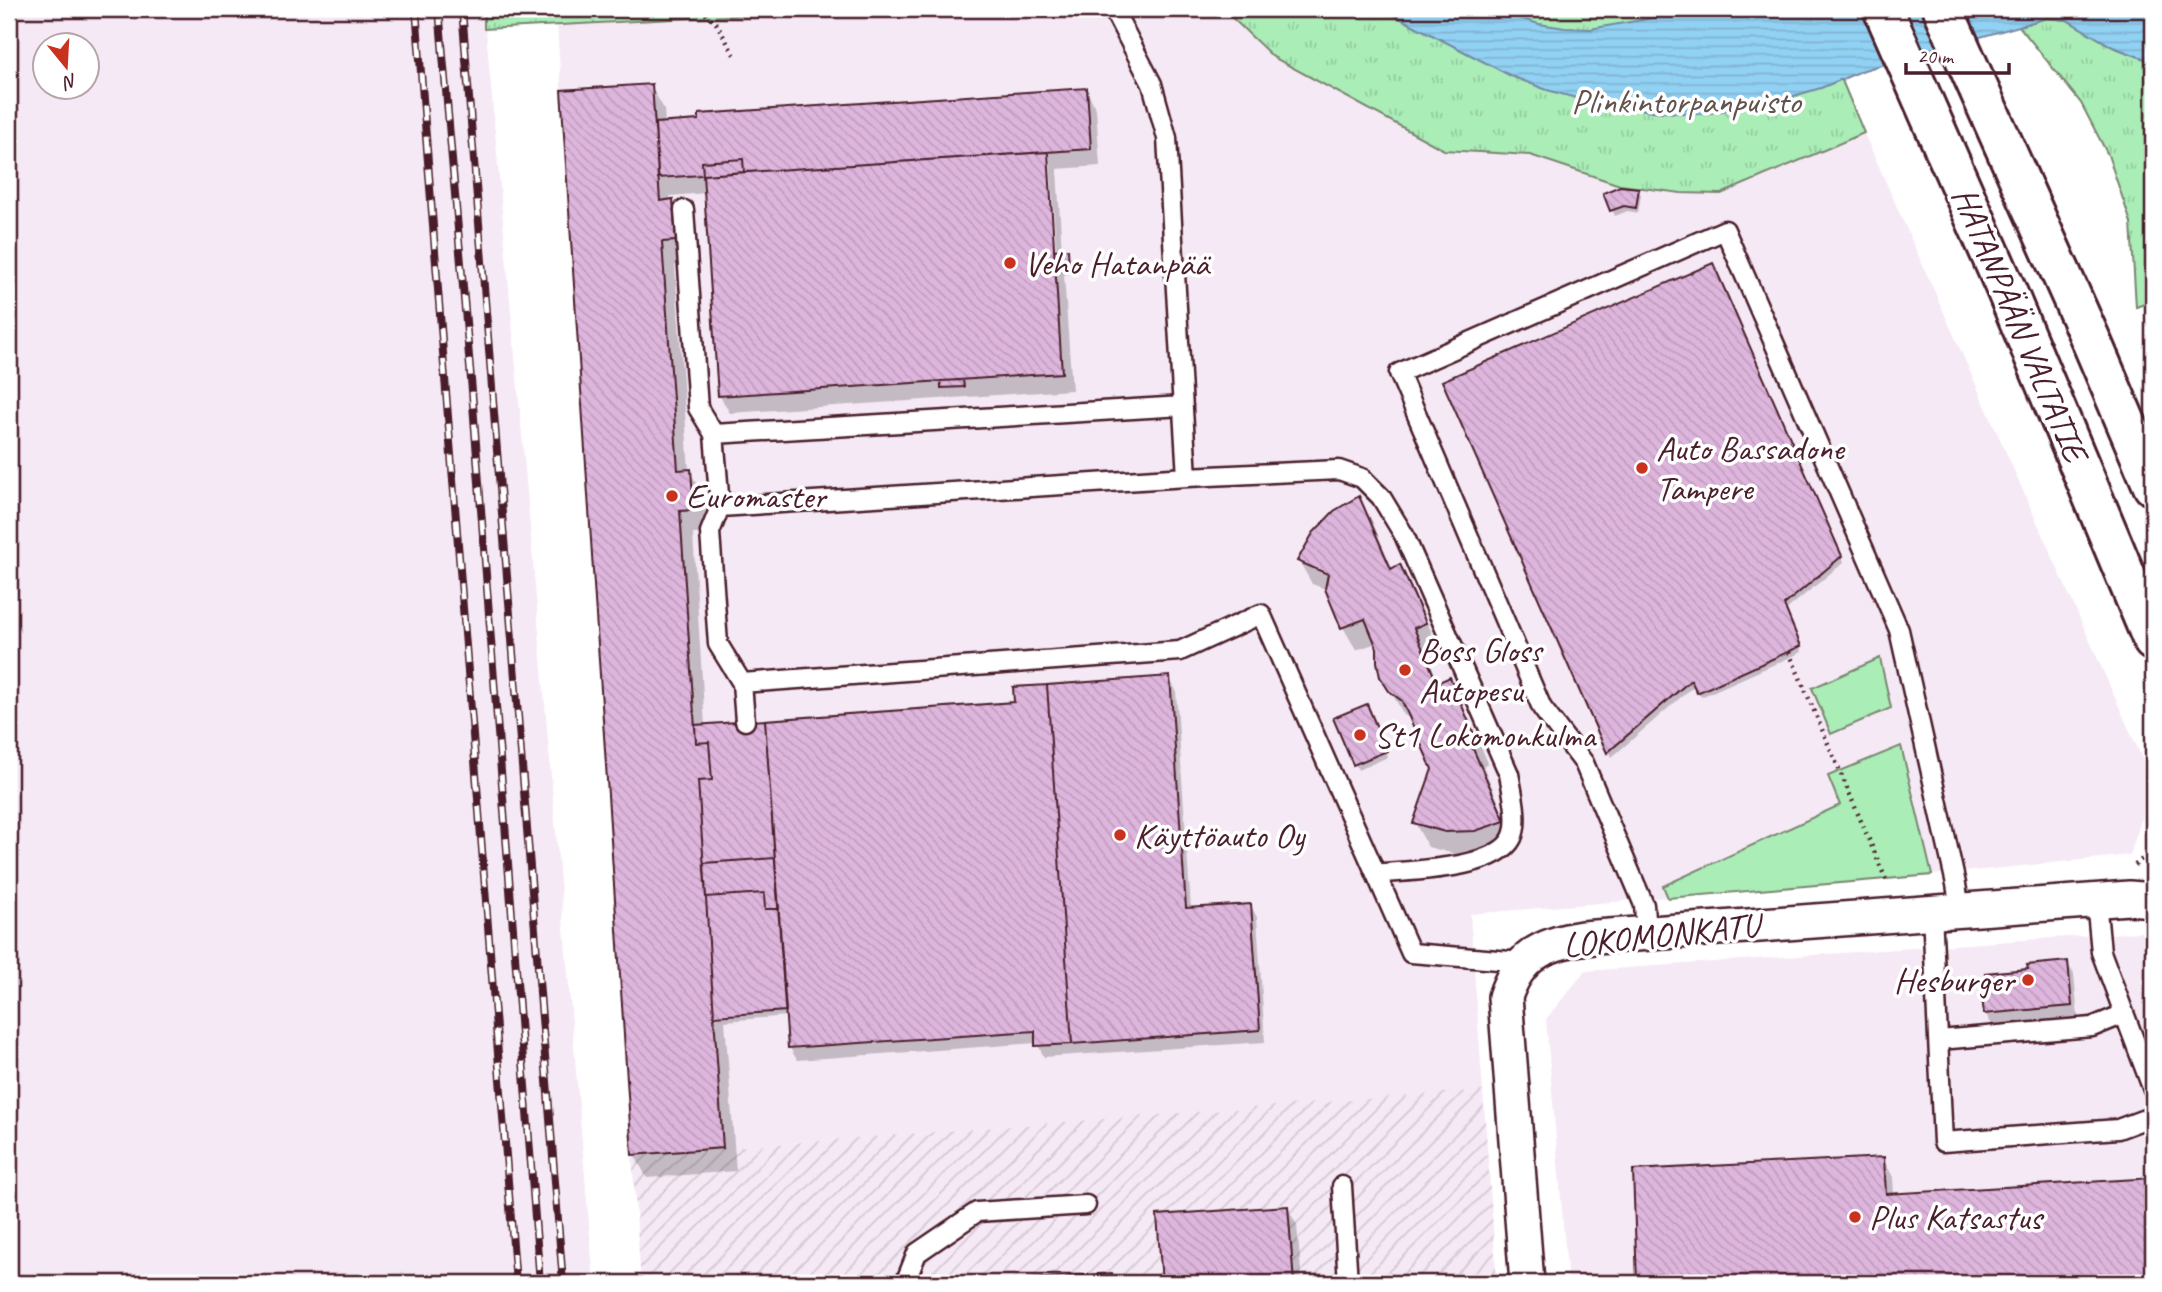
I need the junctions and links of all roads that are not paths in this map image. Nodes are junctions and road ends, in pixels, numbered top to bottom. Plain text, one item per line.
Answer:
1 (1113, 9) edge
2 (1882, 9) edge
3 (1942, 9) edge
4 (684, 210) dead end
5 (1183, 406) junction
6 (714, 434) junction
7 (1187, 477) junction
8 (2153, 486) edge
9 (720, 508) junction
10 (2153, 641) edge
11 (742, 683) junction
12 (745, 721) dead end
13 (1376, 874) junction
14 (2132, 889) edge
15 (1946, 911) junction
16 (1646, 933) junction
17 (1523, 961) junction
18 (2124, 1014) junction
19 (1939, 1040) junction
20 (2153, 1090) edge
21 (2153, 1116) edge
22 (1342, 1186) dead end
23 (1086, 1205) dead end
24 (905, 1283) edge
25 (1348, 1283) edge
26 (1527, 1283) edge

1 - 5 lane
2 - 10 main road, HATANPÄÄN VALTATIE
3 - 8 main road, HATANPÄÄN VALTATIE
4 - 6 lane
5 - 6 lane
5 - 7 lane
6 - 9 lane
7 - 9 lane
7 - 13 lane
9 - 11 lane
11 - 12 lane
11 - 13 lane
13 - 17 lane
14 - 15 street, LOKOMONKATU
14 - 18 lane
15 - 16 street, LOKOMONKATU
15 - 16 lane
15 - 19 lane
16 - 17 street, LOKOMONKATU
17 - 26 street, LOKOMONKATU
18 - 19 lane
18 - 20 lane
19 - 21 lane
22 - 25 lane
23 - 24 lane

